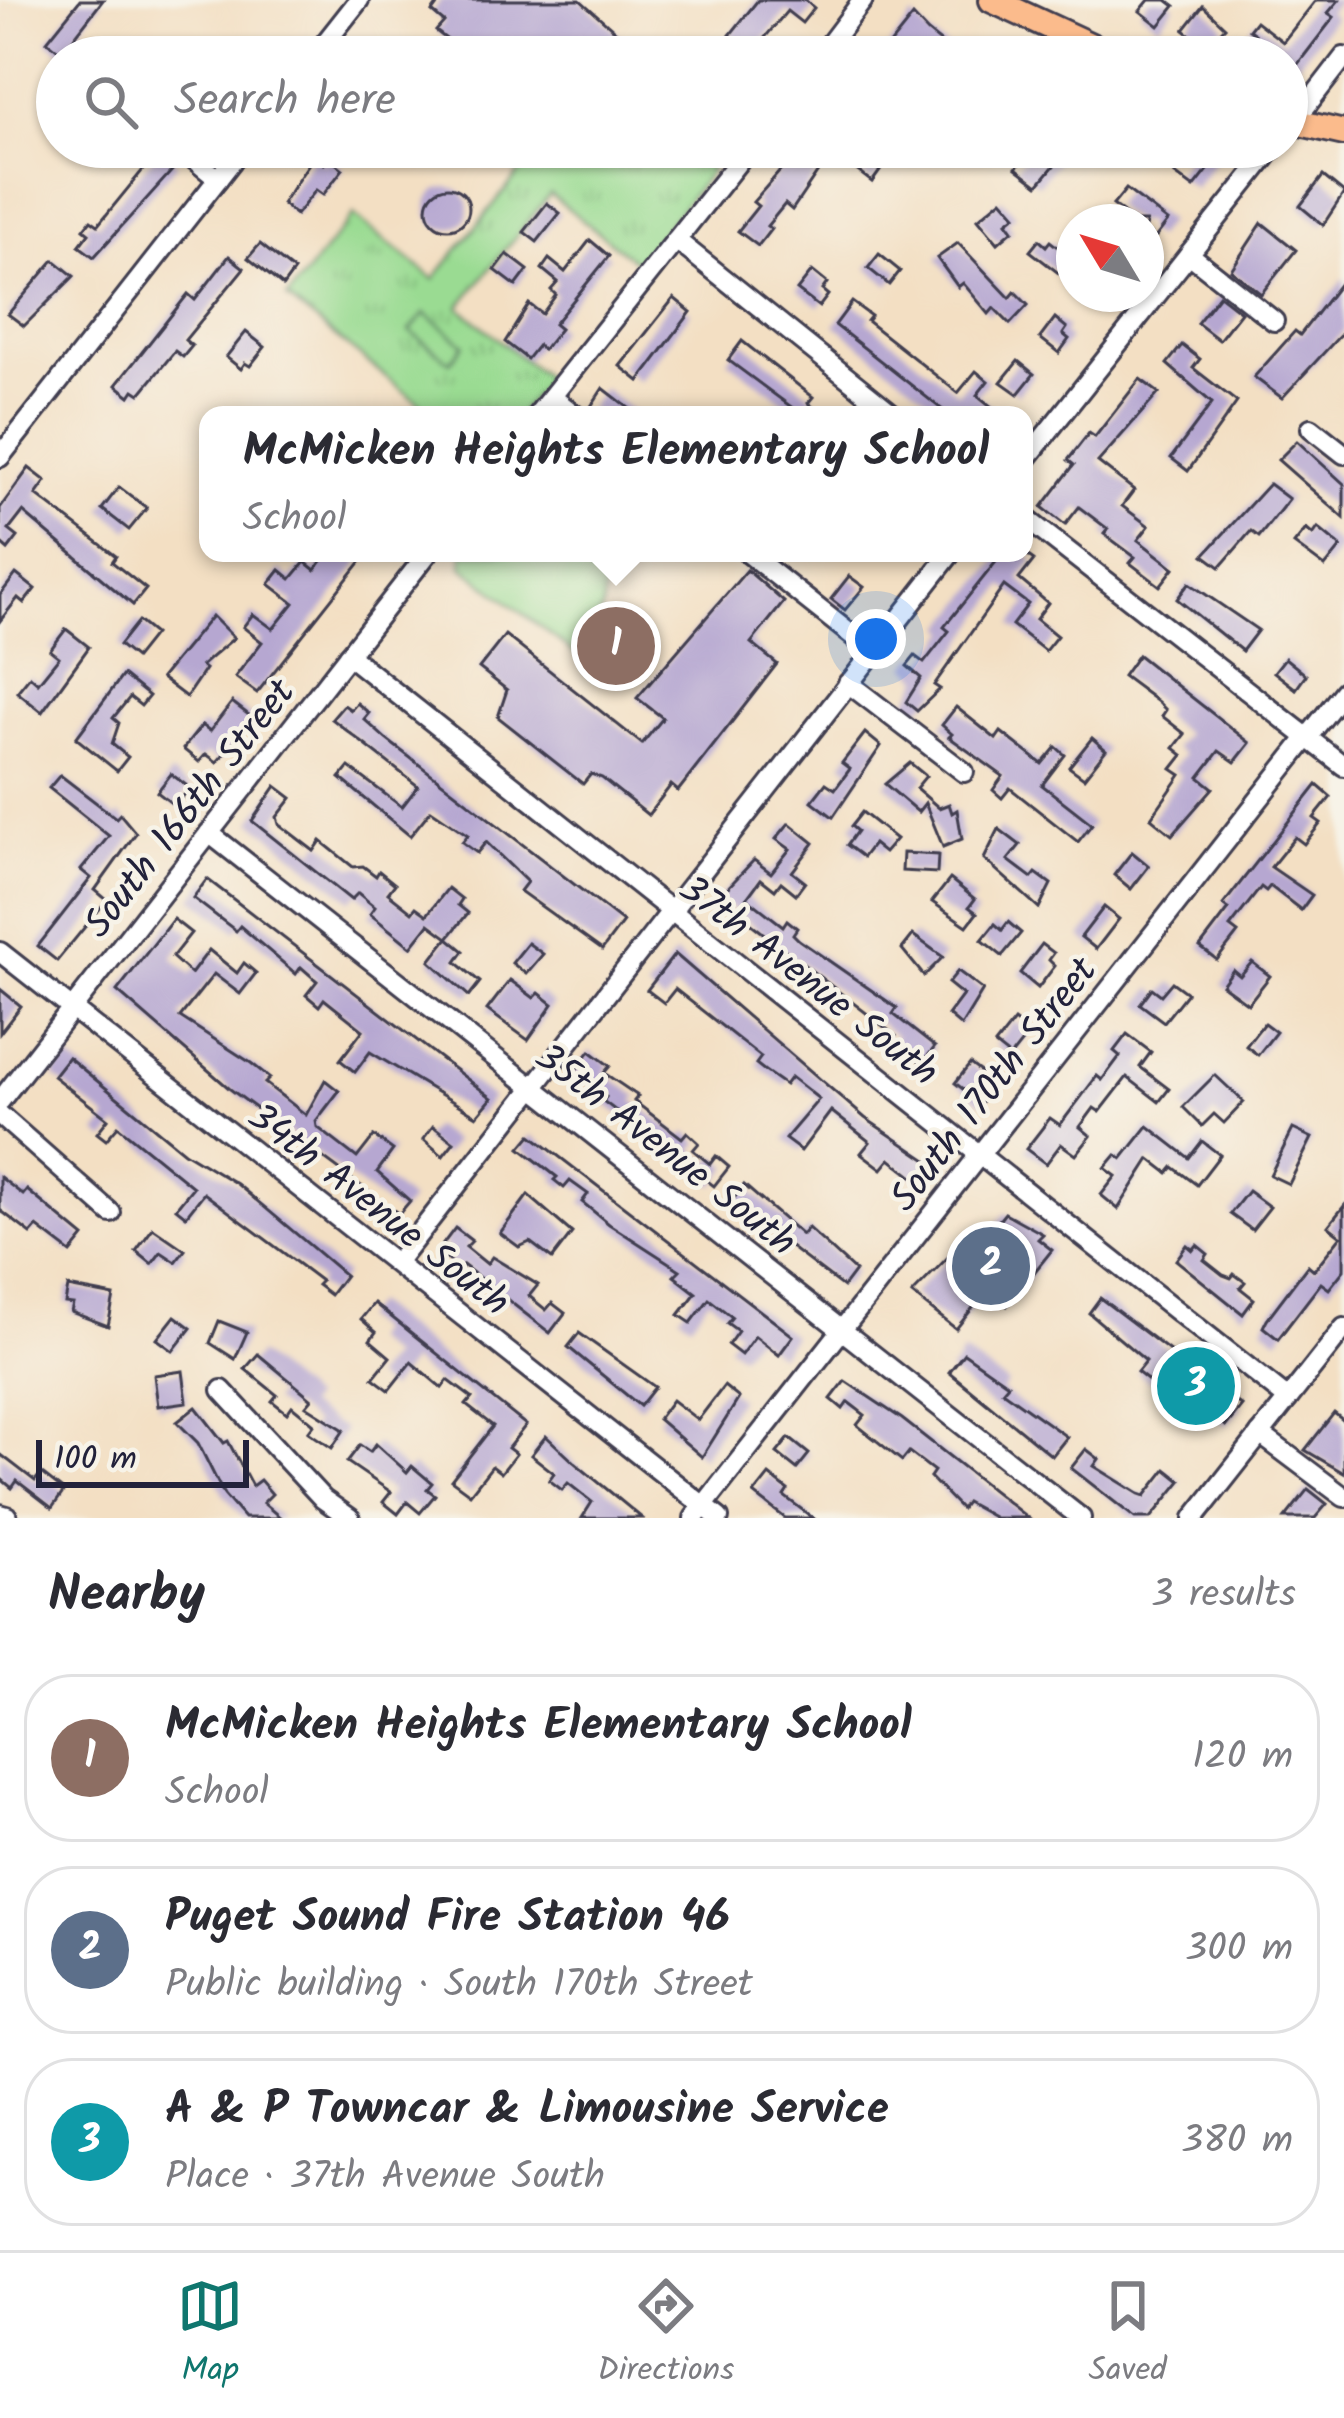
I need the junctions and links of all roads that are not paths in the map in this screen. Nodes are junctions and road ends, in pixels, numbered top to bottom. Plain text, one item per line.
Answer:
1 (359, 0) edge
2 (863, 0) edge
3 (992, 0) edge
4 (331, 36) edge
5 (836, 36) edge
6 (1070, 36) edge
7 (1344, 57) edge
8 (1308, 101) edge
9 (1308, 127) edge
10 (1344, 133) edge
11 (205, 168) edge
12 (227, 168) edge
13 (733, 168) edge
14 (1257, 168) edge
15 (218, 179) junction
16 (676, 240) junction
17 (1189, 254) junction
18 (1274, 322) dead end
19 (552, 397) junction
20 (544, 406) edge
21 (564, 406) edge
22 (884, 406) edge
23 (1311, 428) dead end
24 (1033, 451) edge
25 (1344, 454) edge
26 (0, 457) edge
27 (1033, 525) edge
28 (421, 562) edge
29 (759, 562) edge
30 (944, 562) edge
31 (872, 651) junction
32 (348, 656) junction
33 (848, 682) junction
34 (1344, 691) edge
35 (1307, 737) junction
36 (1344, 766) edge
37 (964, 772) dead end
38 (209, 832) junction
39 (669, 910) junction
40 (0, 952) edge
41 (72, 1009) junction
42 (535, 1085) junction
43 (0, 1101) edge
44 (0, 1114) edge
45 (978, 1154) junction
46 (111, 1213) dead end
47 (397, 1262) junction
48 (842, 1328) junction
49 (1344, 1328) edge
50 (222, 1390) dead end
51 (1288, 1399) junction
52 (1260, 1434) junction
53 (1344, 1497) edge
54 (698, 1512) edge
55 (350, 1518) edge
56 (718, 1518) edge
57 (1081, 1518) edge
58 (1193, 1518) edge

1 - 4 street
2 - 5 street
3 - 6 main road
7 - 8 street
9 - 10 main road
11 - 15 street
12 - 15 street
13 - 16 street
14 - 17 street
15 - 26 street
16 - 19 street
16 - 22 street
17 - 18 street
17 - 24 street
19 - 20 street
19 - 21 street
23 - 25 street
27 - 35 street
28 - 32 street, South 166th Street
29 - 31 street
30 - 31 street
31 - 33 street
32 - 38 street, South 166th Street
32 - 39 street, 37th Avenue South
33 - 37 street
33 - 39 street
34 - 35 street, South 170th Street
35 - 36 street
35 - 45 street, South 170th Street
38 - 41 street, South 166th Street
38 - 42 street, 35th Avenue South
39 - 42 street
39 - 45 street, 37th Avenue South
40 - 41 street, 34th Avenue South
41 - 43 street, South 166th Street
41 - 47 street, 34th Avenue South
42 - 47 street
42 - 48 street, 35th Avenue South
44 - 46 street
45 - 48 street, South 170th Street
45 - 51 street, 37th Avenue South
47 - 54 street, 34th Avenue South
48 - 54 street, South 170th Street
48 - 57 street, 35th Avenue South
49 - 51 street
50 - 55 street
51 - 52 street
52 - 53 street
52 - 58 street
54 - 56 street, 34th Avenue South

